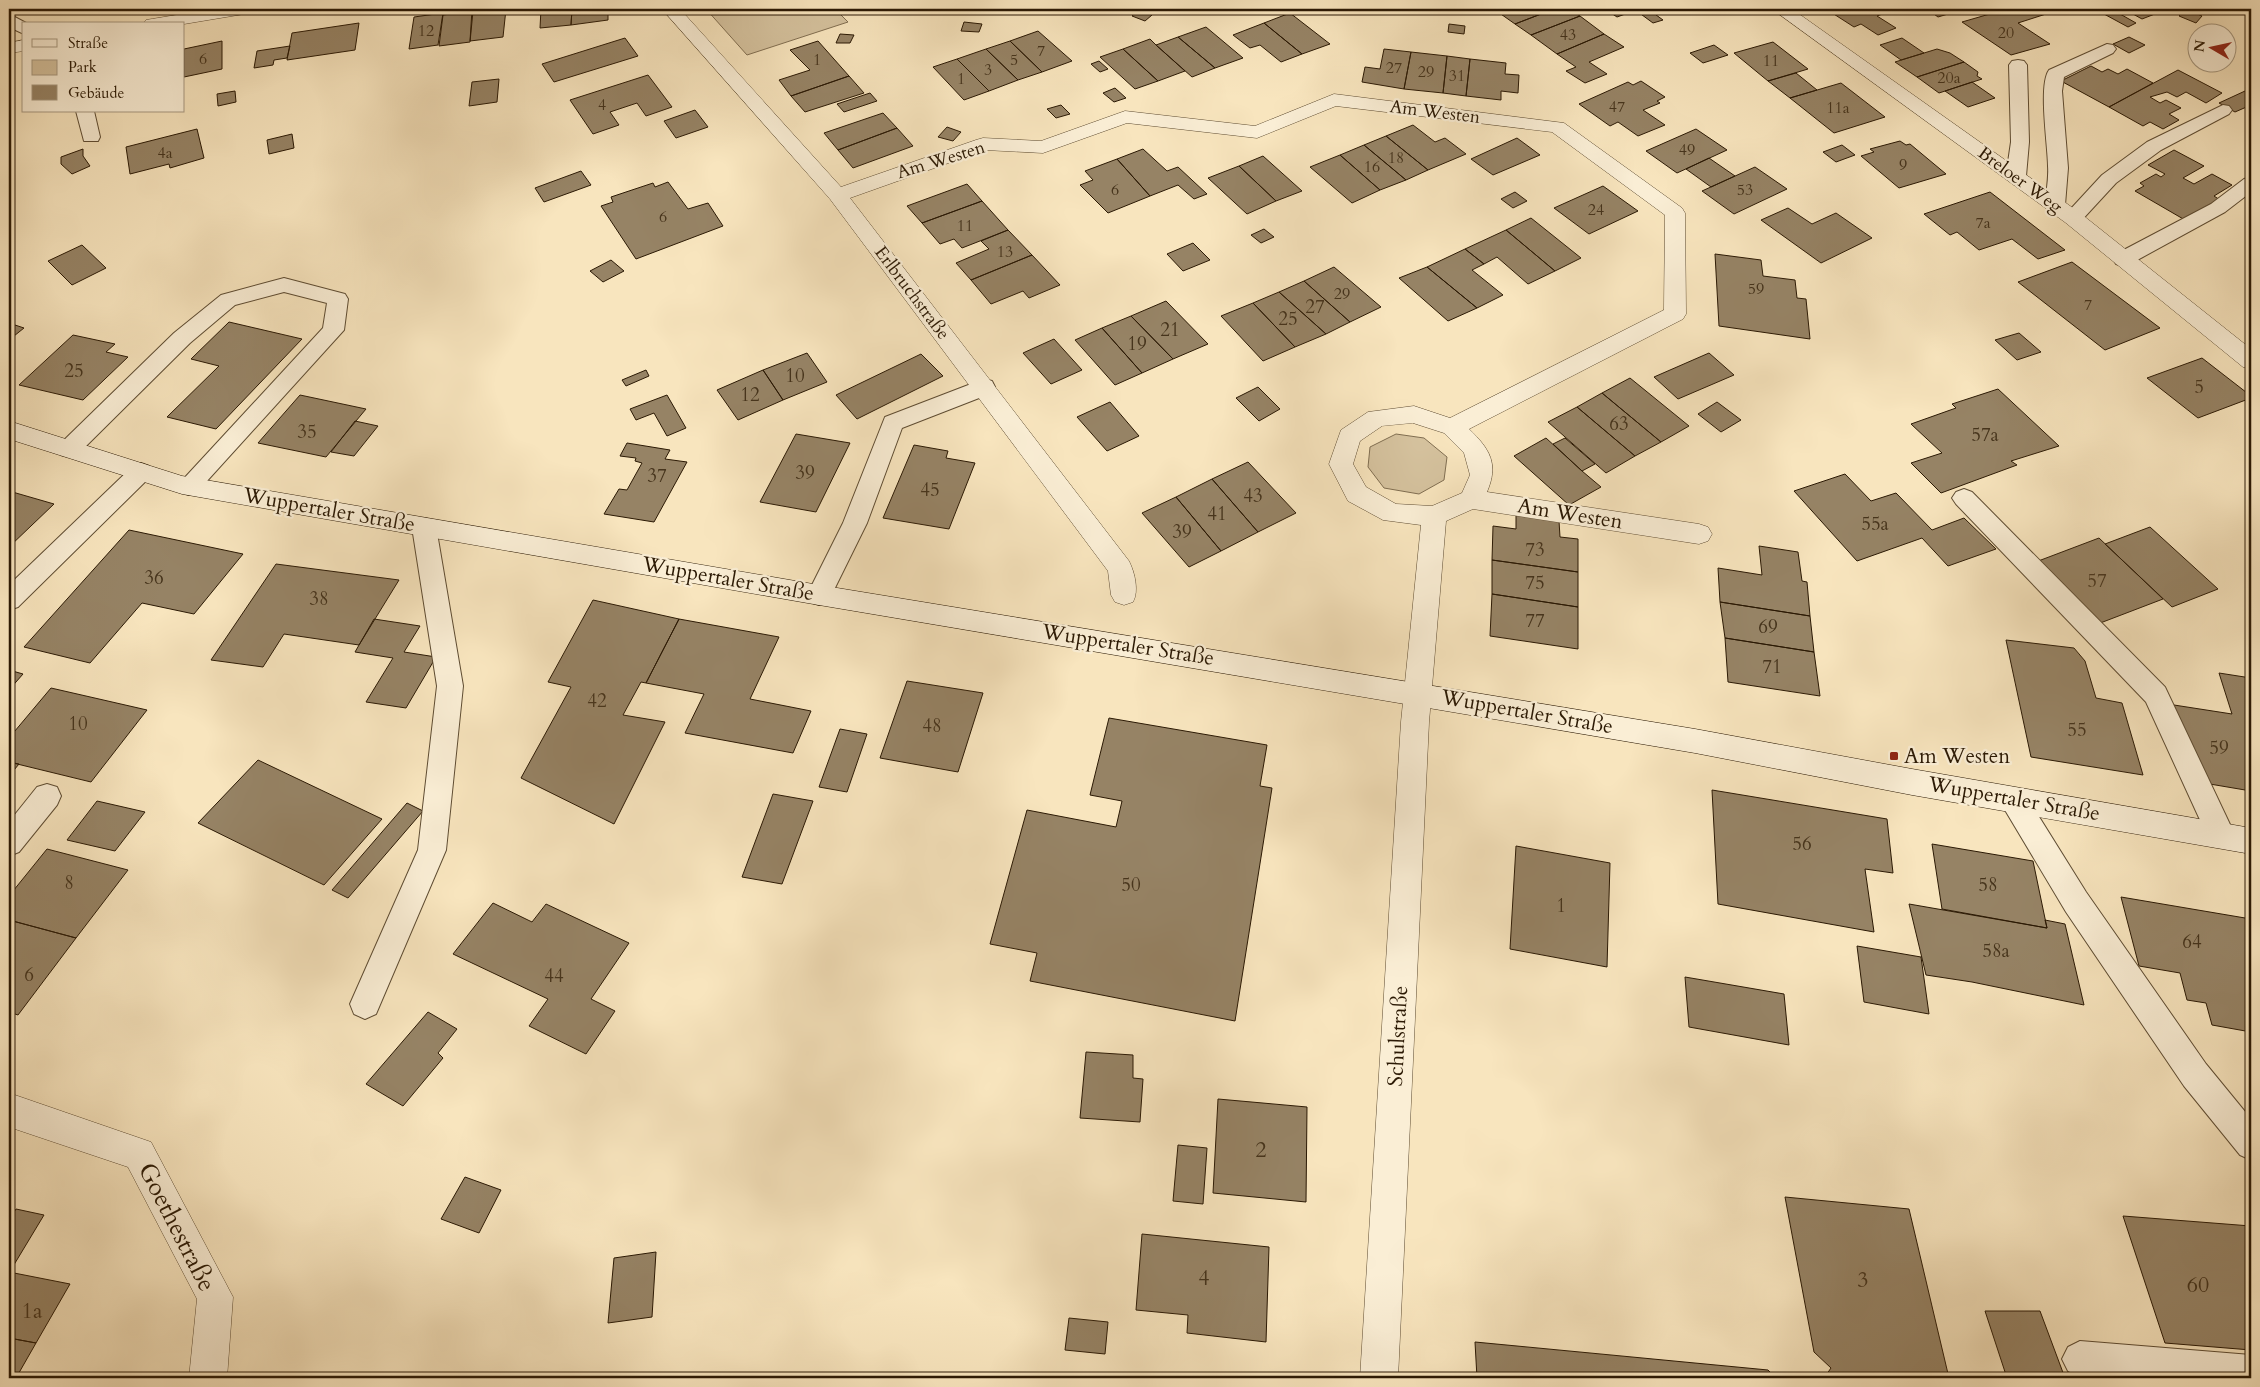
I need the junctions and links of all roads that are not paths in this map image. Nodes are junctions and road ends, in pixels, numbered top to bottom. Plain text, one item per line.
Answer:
1 (244, 9) edge
2 (671, 9) edge
3 (1781, 9) edge
4 (9, 19) edge
5 (164, 22) edge
6 (22, 28) edge
7 (22, 46) edge
8 (9, 48) edge
9 (2107, 49) dead end
10 (2018, 65) dead end
11 (2223, 110) dead end
12 (85, 112) edge
13 (91, 137) dead end
14 (2016, 176) junction
15 (2251, 183) edge
16 (837, 195) junction
17 (2055, 205) junction
18 (2073, 218) junction
19 (2123, 259) junction
20 (2251, 361) edge
21 (984, 387) junction
22 (1452, 427) junction
23 (9, 430) edge
24 (69, 449) junction
25 (141, 472) junction
26 (189, 486) junction
27 (1964, 498) dead end
28 (1471, 500) junction
29 (1434, 516) junction
30 (424, 527) junction
31 (1699, 534) dead end
32 (819, 594) junction
33 (1124, 595) dead end
34 (9, 600) edge
35 (1418, 694) junction
36 (47, 796) dead end
37 (2013, 800) junction
38 (2222, 835) junction
39 (2251, 840) edge
40 (9, 843) edge
41 (365, 1004) dead end
42 (9, 1110) edge
43 (2251, 1144) edge
44 (2080, 1359) dead end
45 (2251, 1373) edge
46 (208, 1378) edge
47 (1379, 1378) edge

1 - 5 street
2 - 16 street, Erlbruchstraße
3 - 14 street, Breloer Weg
4 - 6 lane
7 - 8 street
9 - 17 lane
10 - 14 lane
11 - 18 lane
12 - 13 lane
14 - 17 street, Breloer Weg
15 - 19 lane
16 - 21 street, Erlbruchstraße
16 - 22 street, Am Westen
17 - 18 street, Breloer Weg
18 - 19 street, Breloer Weg
19 - 20 street, Breloer Weg
21 - 32 lane
21 - 33 street, Erlbruchstraße
22 - 28 street
22 - 29 street
23 - 24 street, Wuppertaler Straße
24 - 25 street, Wuppertaler Straße
24 - 26 lane
25 - 26 street, Wuppertaler Straße
25 - 34 lane
26 - 30 street, Wuppertaler Straße
27 - 38 lane
28 - 29 street
28 - 31 street, Am Westen
29 - 35 street
30 - 32 street, Wuppertaler Straße
30 - 41 lane
32 - 35 street, Wuppertaler Straße
35 - 37 street, Wuppertaler Straße
35 - 47 street, Schulstraße
36 - 40 lane
37 - 38 street, Wuppertaler Straße
37 - 43 lane
38 - 39 street, Wuppertaler Straße
42 - 46 street, Goethestraße
44 - 45 lane

